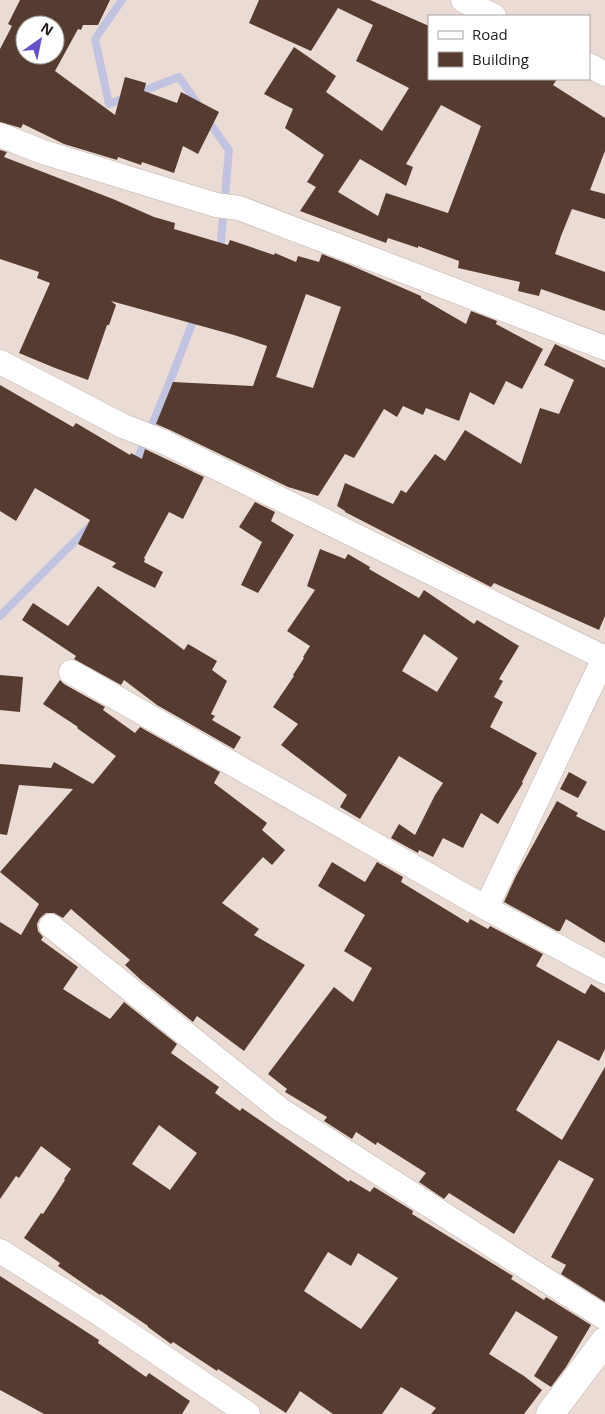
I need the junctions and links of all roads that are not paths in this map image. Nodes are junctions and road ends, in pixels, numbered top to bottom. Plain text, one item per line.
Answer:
1 (463, 0) edge
2 (492, 15) edge
3 (590, 66) edge
4 (605, 74) edge
5 (0, 135) edge
6 (605, 348) edge
7 (0, 362) edge
8 (605, 657) edge
9 (70, 672) dead end
10 (486, 908) junction
11 (51, 926) dead end
12 (605, 972) edge
13 (0, 1251) edge
14 (605, 1318) edge
15 (605, 1341) edge
16 (248, 1414) edge
17 (550, 1414) edge

1 - 2 street
3 - 4 street
5 - 6 street
7 - 8 street
8 - 10 street
9 - 10 street
10 - 12 street
11 - 14 street
13 - 16 street
15 - 17 main road

